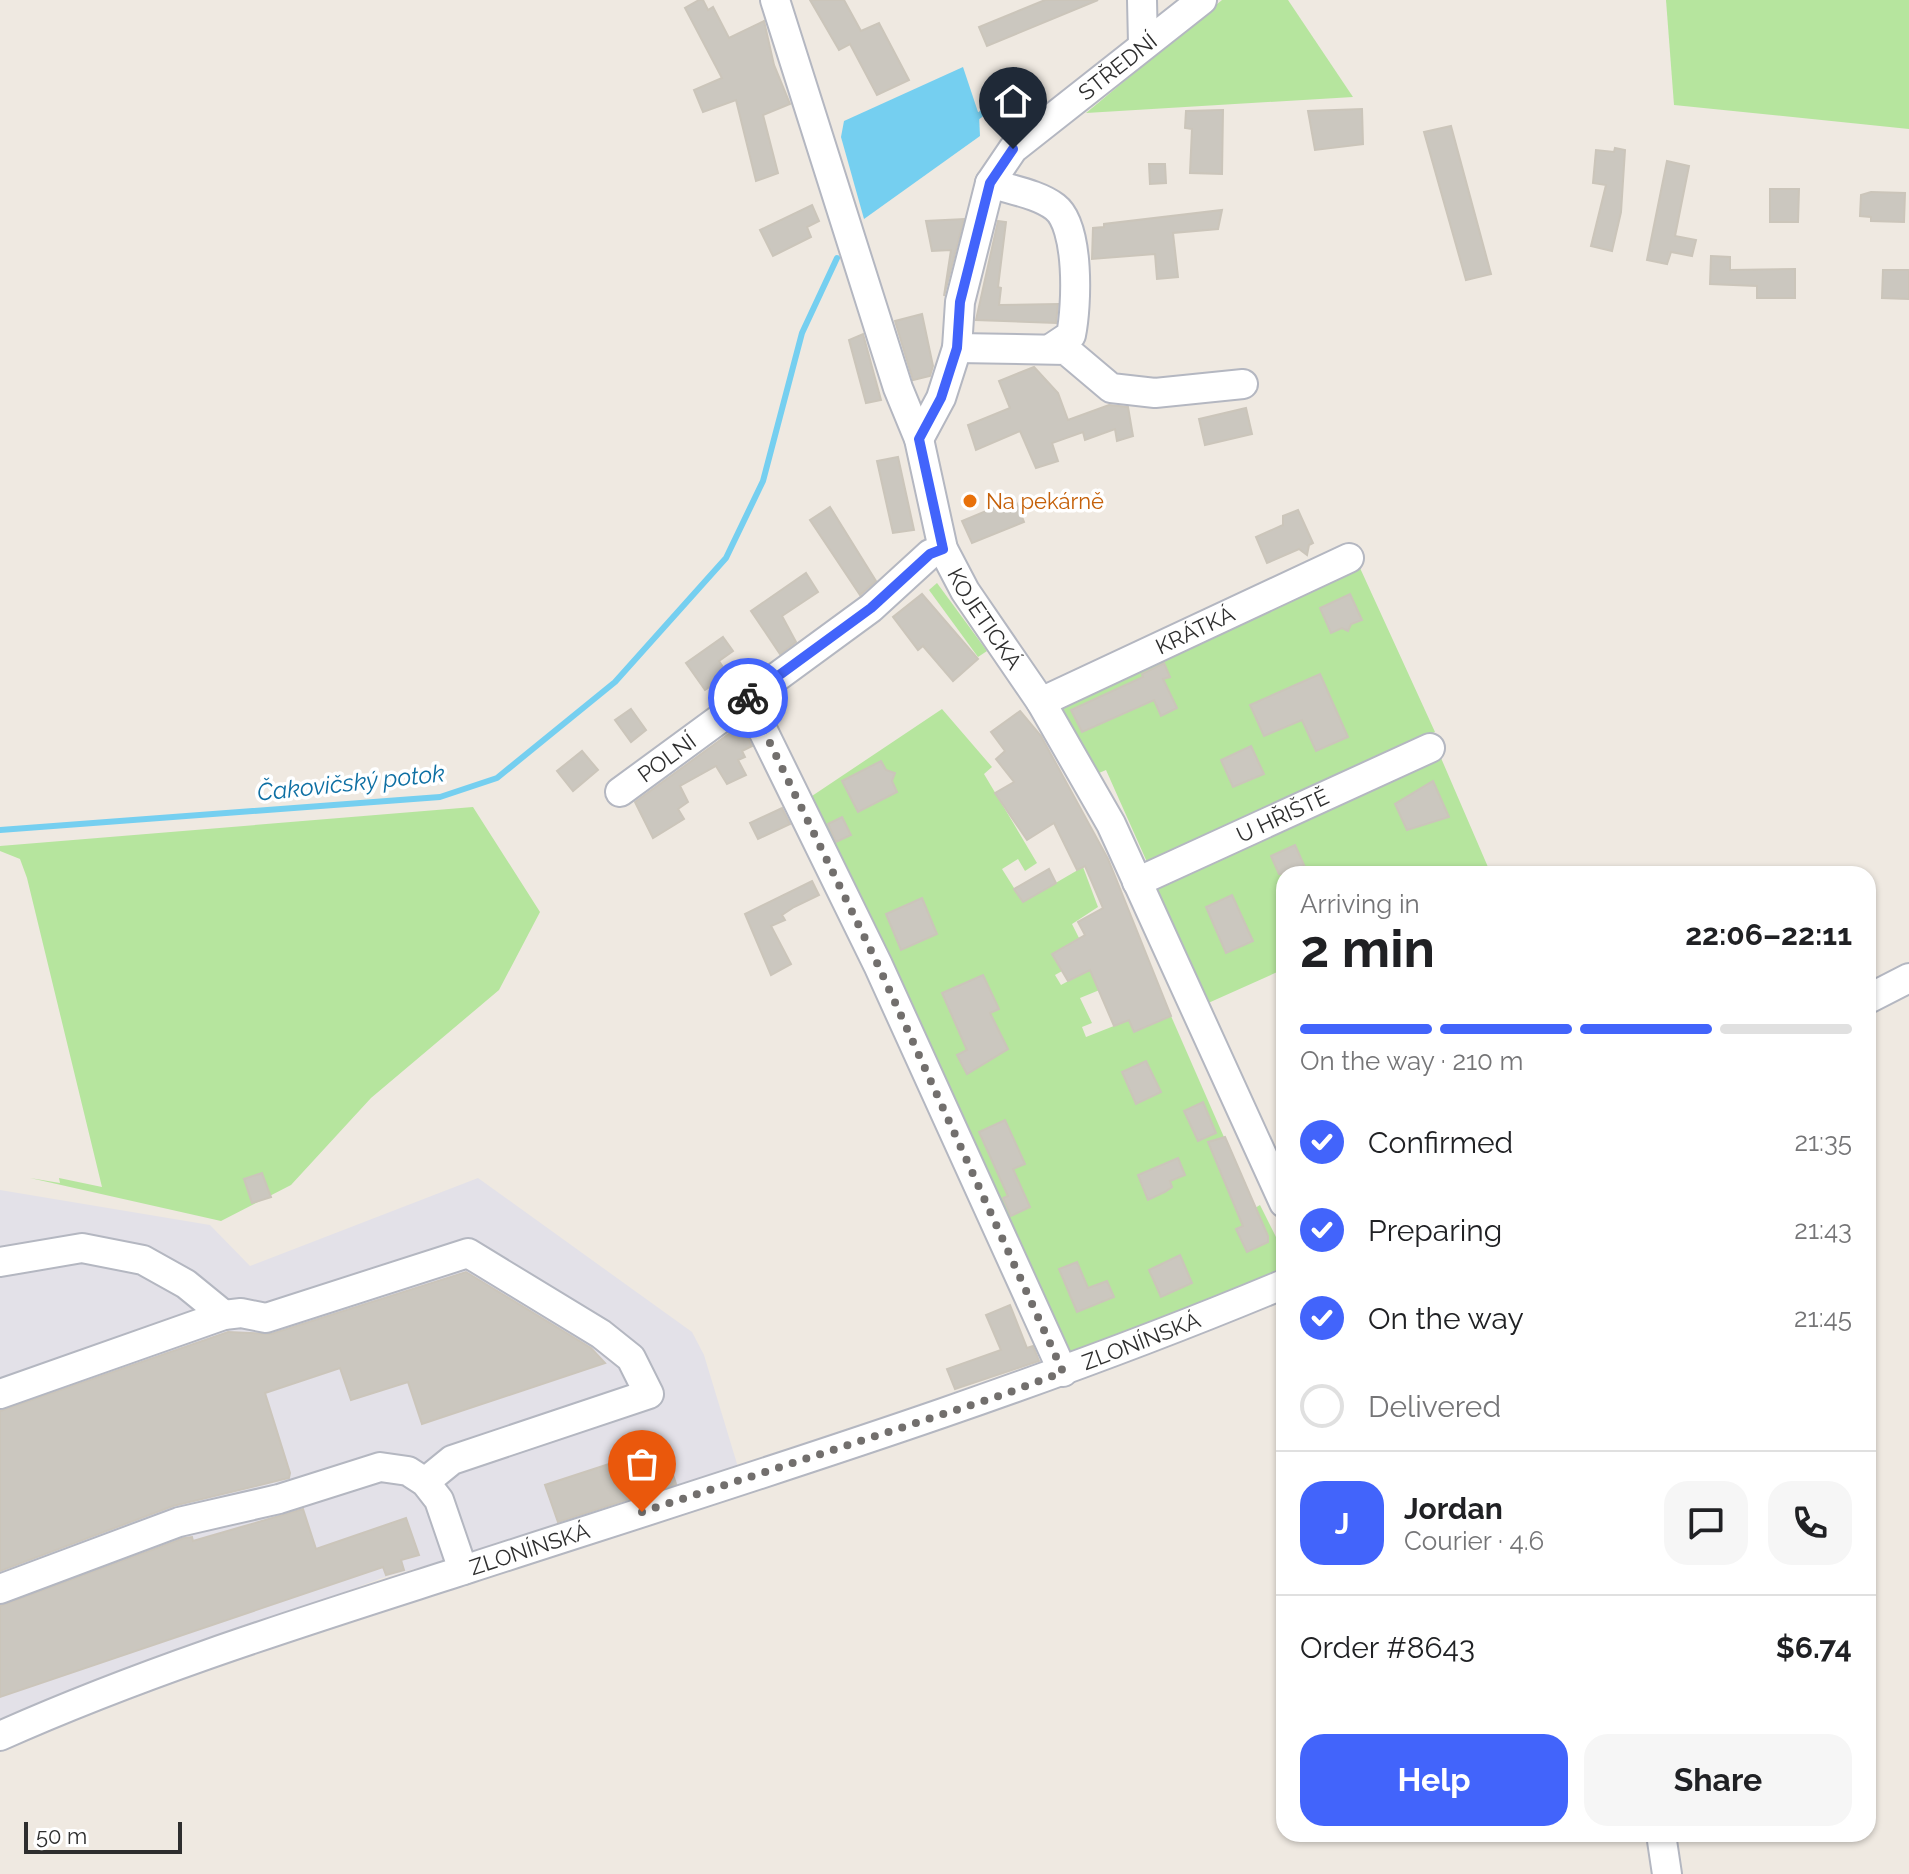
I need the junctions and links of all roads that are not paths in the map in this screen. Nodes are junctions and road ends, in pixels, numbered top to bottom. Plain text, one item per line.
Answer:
1 (775, 0) edge
2 (1142, 0) edge
3 (1202, 0) edge
4 (1143, 44) junction
5 (990, 183) junction
6 (1053, 347) junction
7 (957, 348) junction
8 (1243, 384) dead end
9 (919, 439) junction
10 (943, 549) junction
11 (1349, 558) dead end
12 (747, 698) junction
13 (1041, 702) junction
14 (1430, 748) dead end
15 (620, 792) dead end
16 (1137, 882) junction
17 (1909, 978) edge
18 (1876, 995) edge
19 (1276, 1186) edge
20 (0, 1262) edge
21 (1276, 1287) edge
22 (224, 1315) junction
23 (1063, 1372) junction
24 (0, 1394) edge
25 (425, 1482) junction
26 (463, 1570) junction
27 (0, 1589) edge
28 (0, 1736) edge
29 (1662, 1842) edge
30 (1667, 1874) edge

1 - 9 street, KOJETICKÁ
2 - 4 street
3 - 4 street, STŘEDNÍ
4 - 5 street, STŘEDNÍ
5 - 6 street
5 - 7 street, STŘEDNÍ
6 - 7 street
6 - 8 street
7 - 9 street, STŘEDNÍ
9 - 10 street, KOJETICKÁ
10 - 12 street, POLNÍ
10 - 13 street, KOJETICKÁ
11 - 13 street, KRÁTKÁ
12 - 15 street, POLNÍ
12 - 23 street
13 - 16 street, KOJETICKÁ
14 - 16 street, U HŘIŠTĚ
16 - 19 street, KOJETICKÁ
17 - 18 street
20 - 22 street
21 - 23 street, ZLONÍNSKÁ
22 - 24 street
22 - 25 street
23 - 26 street, ZLONÍNSKÁ
25 - 26 street
25 - 27 street
26 - 28 street, ZLONÍNSKÁ
29 - 30 street

